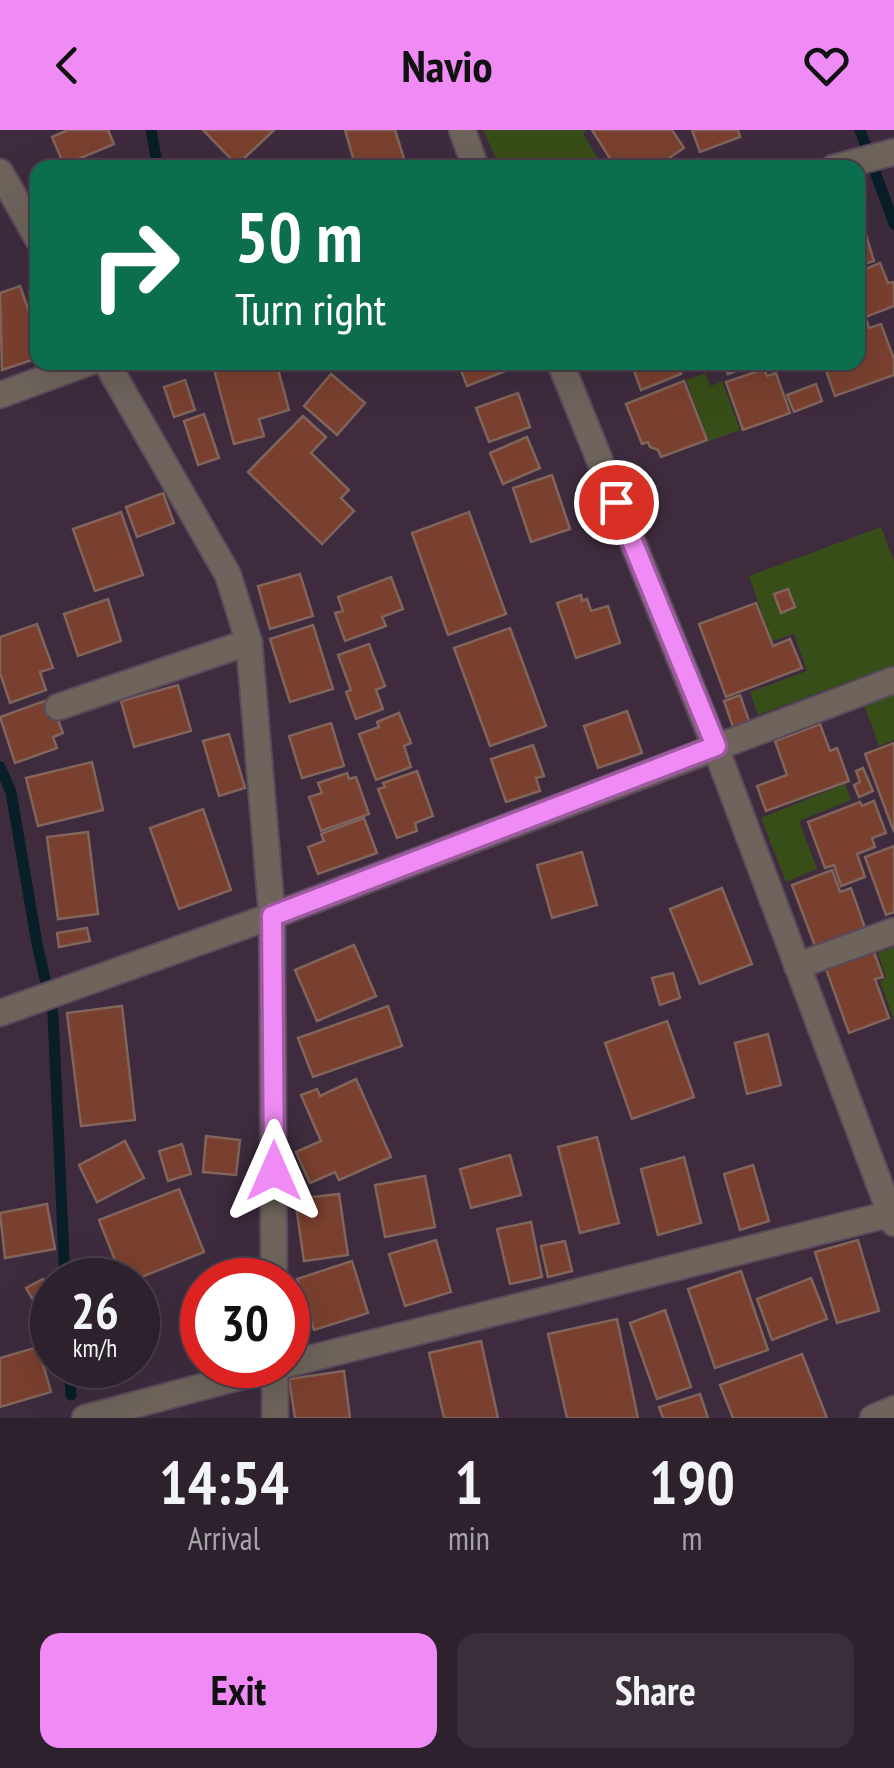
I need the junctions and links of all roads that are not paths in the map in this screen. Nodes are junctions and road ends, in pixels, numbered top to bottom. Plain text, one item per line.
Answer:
1 (462, 130) edge
2 (890, 154) edge
3 (473, 160) edge
4 (865, 160) edge
5 (0, 172) edge
6 (30, 225) edge
7 (68, 370) edge
8 (111, 370) edge
9 (563, 370) edge
10 (0, 395) edge
11 (249, 642) junction
12 (894, 680) edge
13 (58, 707) dead end
14 (716, 746) junction
15 (272, 916) junction
16 (894, 931) edge
17 (797, 966) junction
18 (0, 1013) edge
19 (892, 1218) edge
20 (274, 1258) edge
21 (310, 1358) edge
22 (195, 1388) edge
23 (277, 1388) edge
24 (894, 1409) edge
25 (85, 1418) edge
26 (274, 1418) edge
27 (873, 1418) edge

1 - 3 street
2 - 4 street
5 - 6 street
7 - 10 street
8 - 11 street
9 - 14 street
11 - 13 street
11 - 15 street
12 - 14 street
14 - 15 street
14 - 17 street
15 - 18 street
15 - 20 street
16 - 17 street
17 - 19 street
19 - 21 street
22 - 25 street
23 - 26 street
24 - 27 street

